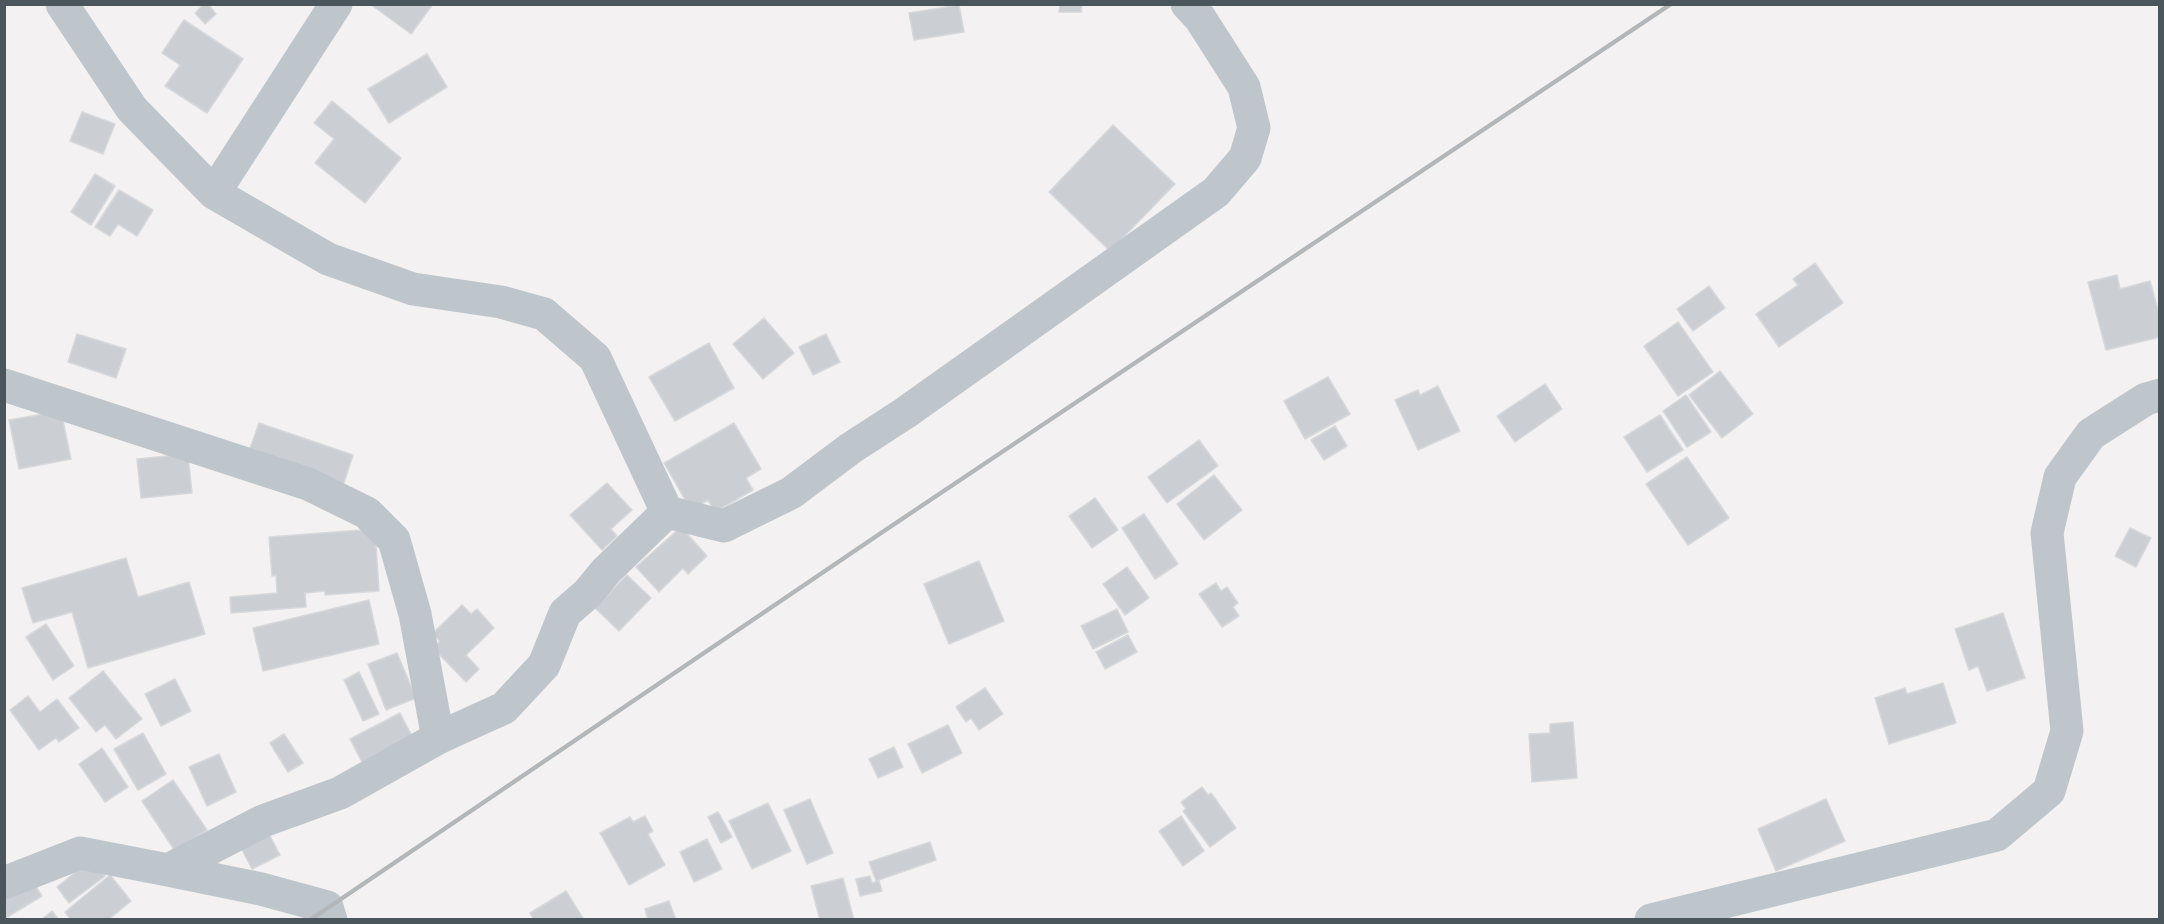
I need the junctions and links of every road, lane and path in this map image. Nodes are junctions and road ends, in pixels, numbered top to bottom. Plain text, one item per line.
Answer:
1 (62, 4) edge
2 (336, 4) edge
3 (1187, 4) edge
4 (214, 193) junction
5 (4, 385) edge
6 (2160, 395) edge
7 (667, 512) junction
8 (438, 738) junction
9 (168, 870) junction
10 (4, 883) edge
11 (331, 920) edge
12 (1651, 920) edge

1 - 4 street
2 - 4 street
3 - 7 street
4 - 7 street
5 - 8 street
6 - 12 street
7 - 8 street
8 - 9 street
9 - 10 street
9 - 11 street

